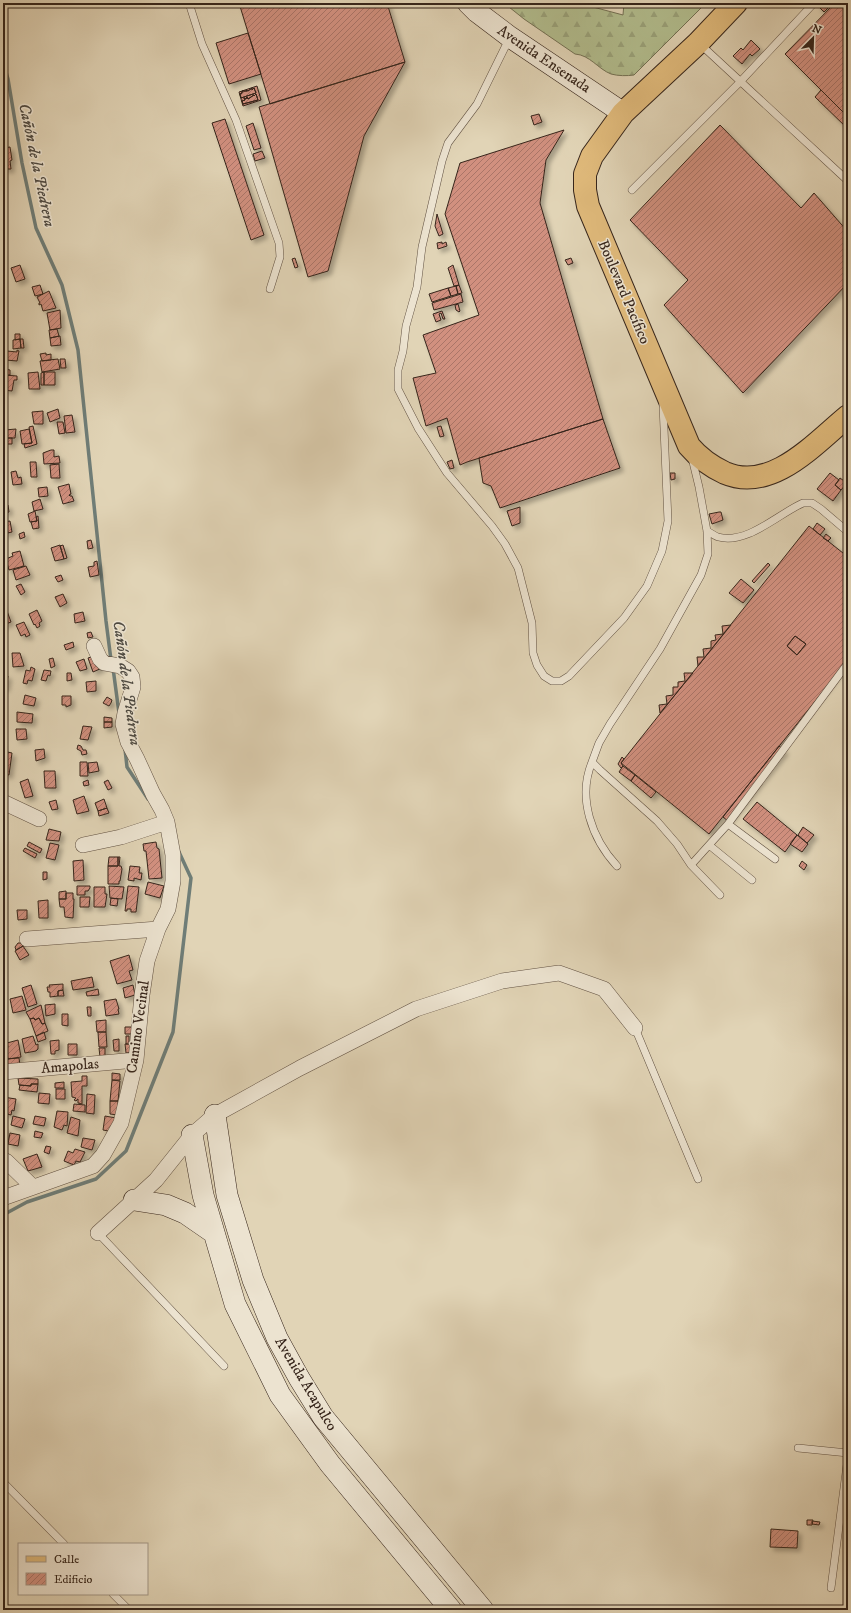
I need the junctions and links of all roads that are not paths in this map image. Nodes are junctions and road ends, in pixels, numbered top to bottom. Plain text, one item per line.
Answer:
1 (189, 3) edge
2 (468, 3) edge
3 (736, 3) edge
4 (814, 3) edge
5 (510, 37) junction
6 (698, 43) junction
7 (740, 82) junction
8 (623, 113) junction
9 (848, 181) edge
10 (632, 190) dead end
11 (270, 289) dead end
12 (662, 383) junction
13 (848, 416) edge
14 (689, 446) junction
15 (707, 532) junction
16 (848, 532) edge
17 (94, 646) dead end
18 (848, 663) edge
19 (592, 762) junction
20 (3, 802) edge
21 (39, 819) dead end
22 (167, 822) junction
23 (728, 824) junction
24 (83, 845) dead end
25 (709, 845) junction
26 (775, 859) dead end
27 (691, 865) junction
28 (617, 866) dead end
29 (752, 880) dead end
30 (720, 895) dead end
31 (158, 929) junction
32 (27, 939) dead end
33 (635, 1028) joint
34 (136, 1060) junction
35 (3, 1072) edge
36 (216, 1115) junction
37 (192, 1135) junction
38 (3, 1160) edge
39 (698, 1180) dead end
40 (33, 1187) junction
41 (3, 1198) edge
42 (134, 1200) junction
43 (98, 1233) joint
44 (214, 1233) junction
45 (224, 1366) dead end
46 (798, 1448) dead end
47 (848, 1453) edge
48 (848, 1457) edge
49 (3, 1482) edge
50 (846, 1494) edge
51 (63, 1543) edge
52 (831, 1588) dead end
53 (114, 1595) edge
54 (129, 1610) edge
55 (451, 1610) edge
56 (483, 1610) edge

1 - 11 lane
2 - 5 main road, Avenida Ensenada
3 - 6 main road, Boulevard Pacífico
4 - 7 lane
5 - 8 main road, Avenida Ensenada
5 - 12 lane
6 - 7 lane
6 - 8 main road, Boulevard Pacífico
7 - 9 lane
7 - 10 lane
8 - 12 main road, Boulevard Pacífico
12 - 14 main road, Boulevard Pacífico
13 - 14 main road, Boulevard Pacífico
14 - 15 lane
15 - 16 lane
15 - 19 lane
17 - 22 street, Camino Vecinal
18 - 23 lane
19 - 27 lane
19 - 28 lane
20 - 21 street
22 - 24 street
22 - 31 street, Camino Vecinal
23 - 25 lane
23 - 26 lane
25 - 27 lane
25 - 29 lane
27 - 30 lane
31 - 32 street
31 - 34 street, Camino Vecinal
33 - 36 street
33 - 39 lane
34 - 35 street, Amapolas
34 - 40 street, Camino Vecinal
36 - 37 street
36 - 56 main road, Avenida Acapulco
37 - 42 street
37 - 44 main road, Avenida Acapulco
38 - 40 street
40 - 41 street, Camino Vecinal
42 - 43 street
42 - 44 main road
43 - 45 lane
44 - 55 main road, Avenida Acapulco
46 - 47 lane
48 - 50 lane
49 - 51 lane
50 - 52 lane
53 - 54 lane

